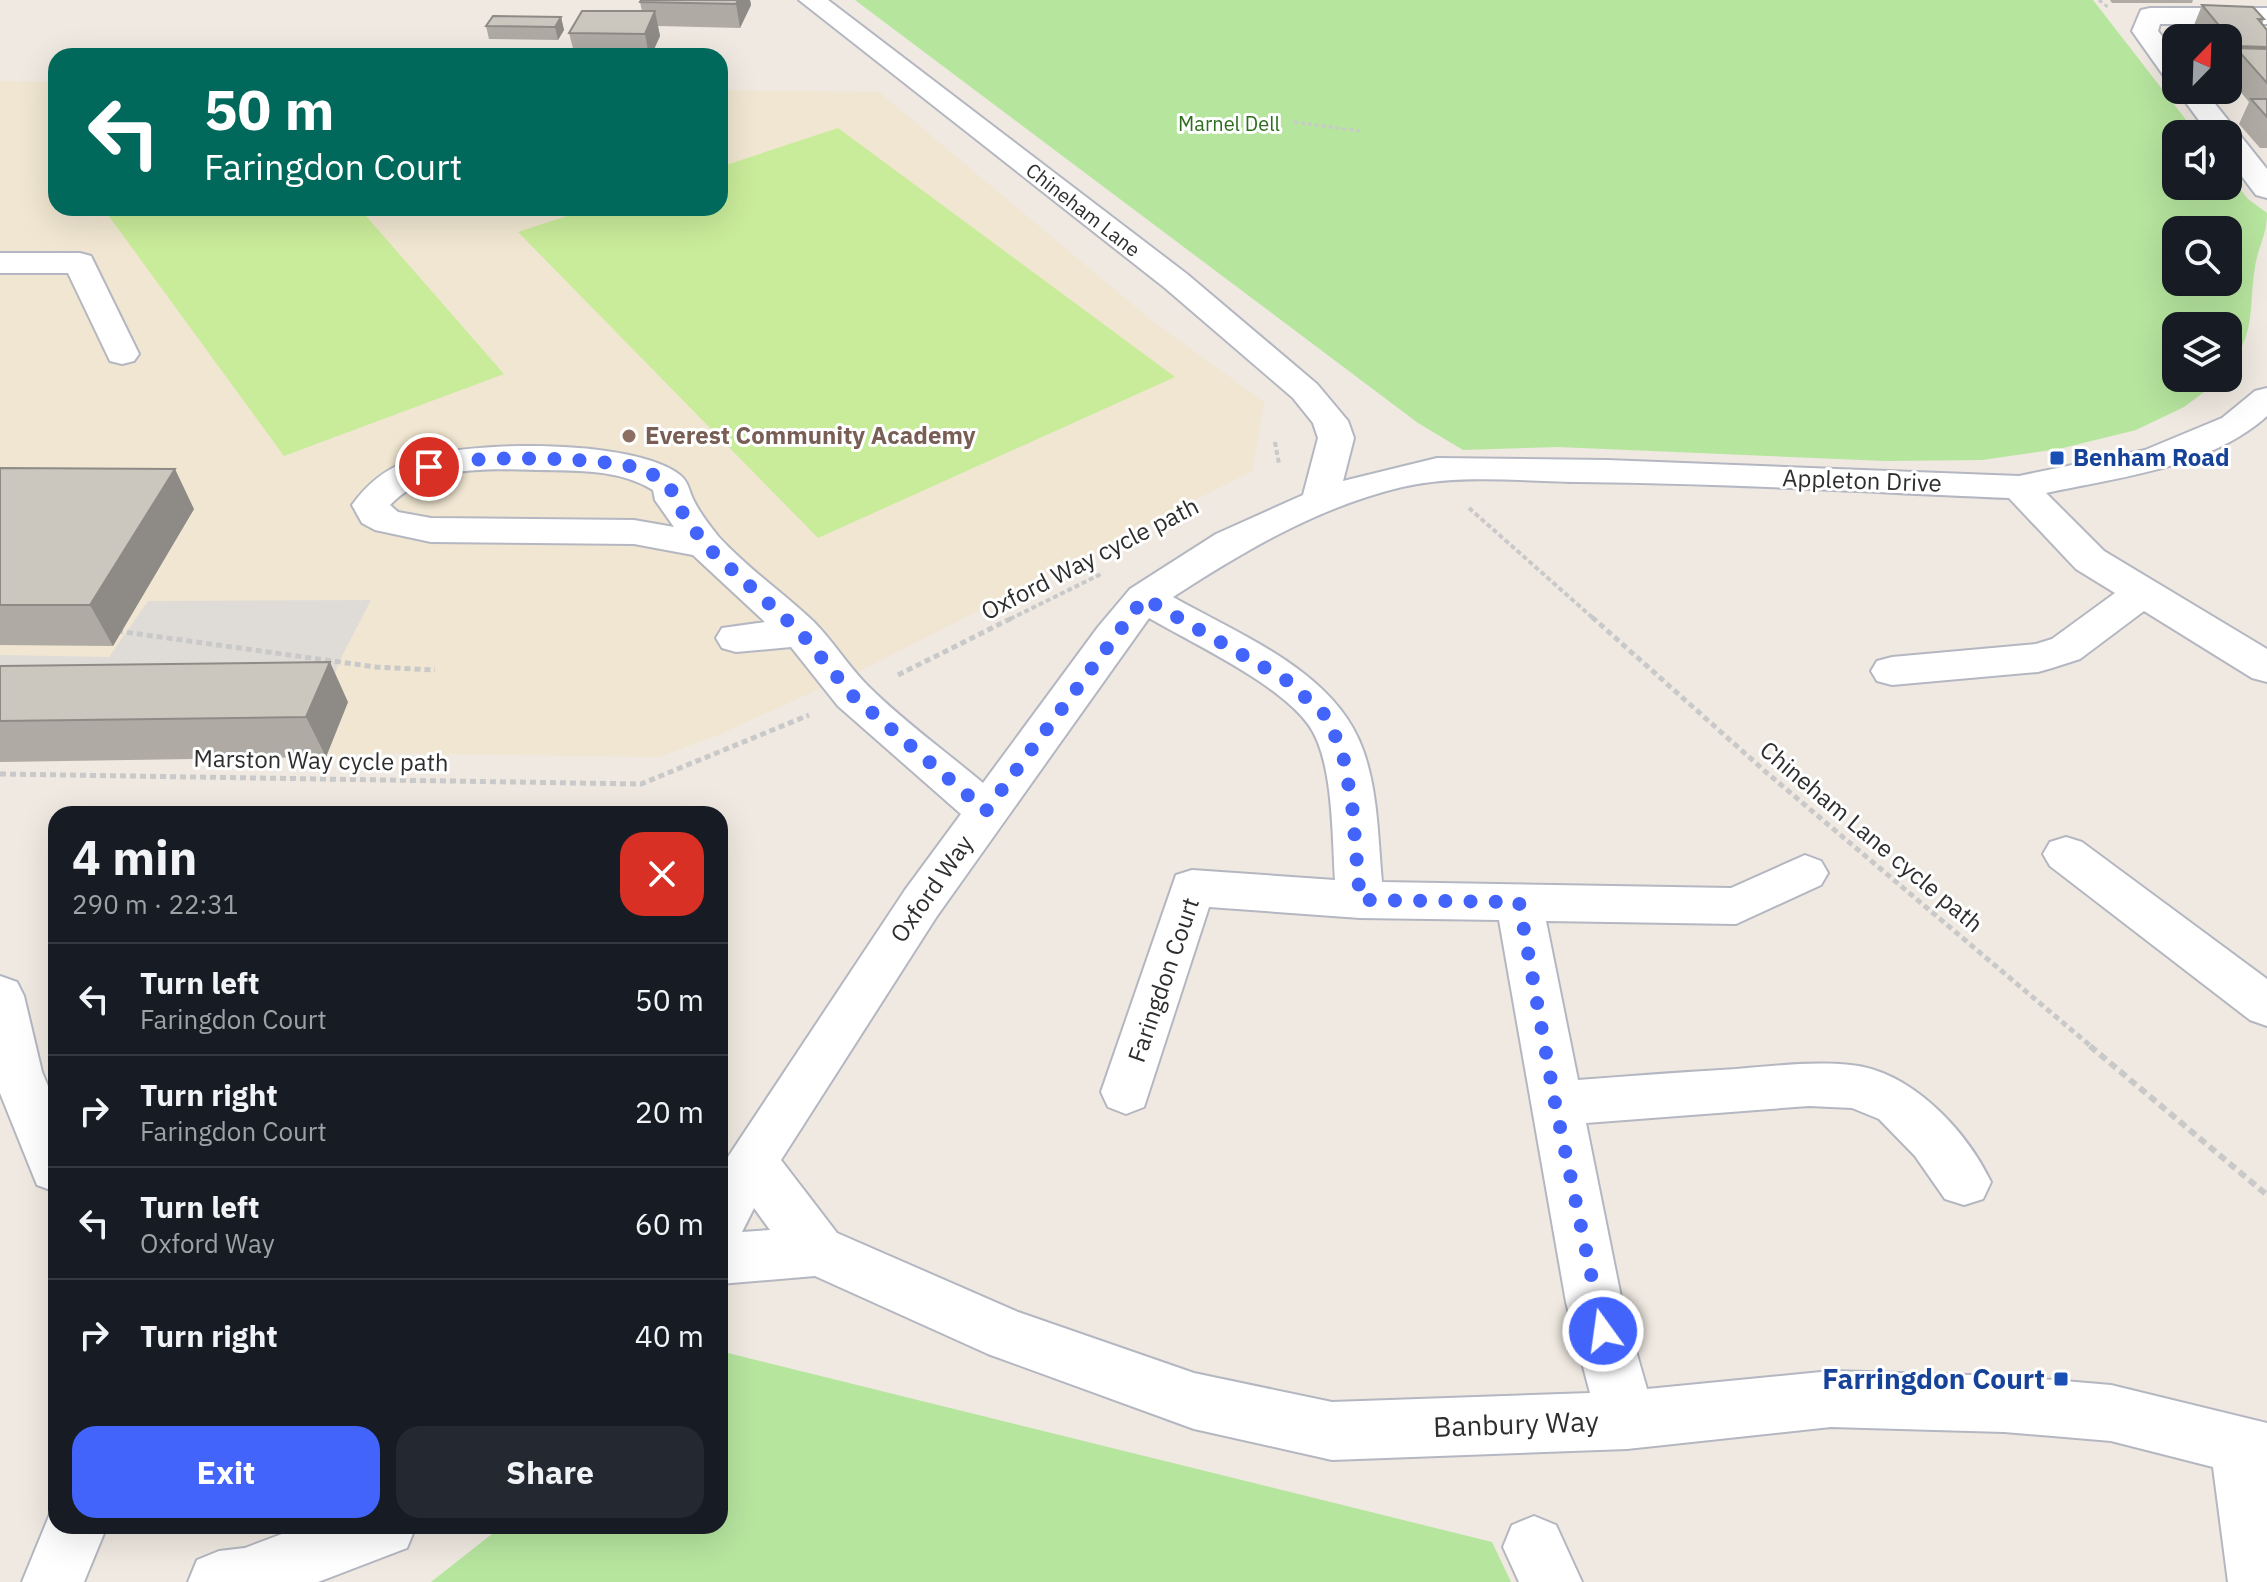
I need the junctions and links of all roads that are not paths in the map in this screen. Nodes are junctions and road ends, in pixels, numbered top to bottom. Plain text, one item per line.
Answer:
1 (812, 0) edge
2 (2267, 16) edge
3 (2162, 54) edge
4 (2200, 104) edge
5 (2213, 120) edge
6 (2242, 157) edge
7 (2267, 189) edge
8 (0, 263) edge
9 (122, 354) dead end
10 (2267, 398) edge
11 (1336, 438) junction
12 (1437, 469) joint
13 (1392, 478) junction
14 (2019, 487) junction
15 (1320, 501) junction
16 (705, 545) junction
17 (2142, 593) junction
18 (1144, 598) junction
19 (801, 633) junction
20 (736, 638) dead end
21 (2267, 668) edge
22 (1892, 671) dead end
23 (986, 811) junction
24 (2066, 854) dead end
25 (1805, 873) dead end
26 (1360, 900) junction
27 (1519, 902) junction
28 (0, 996) edge
29 (2267, 1006) edge
30 (1126, 1092) dead end
31 (1555, 1103) junction
32 (48, 1149) edge
33 (751, 1162) junction
34 (1964, 1182) dead end
35 (728, 1206) edge
36 (818, 1251) junction
37 (728, 1258) edge
38 (1627, 1420) junction
39 (2254, 1448) edge
40 (73, 1534) edge
41 (364, 1534) edge
42 (53, 1582) edge
43 (219, 1582) edge
44 (2259, 1582) edge

1 - 11 street, Chineham Lane
2 - 3 street
4 - 5 street
6 - 7 street
8 - 9 street
10 - 14 street, Appleton Drive
11 - 13 street, Chineham Lane
11 - 15 street
12 - 13 street, Oxford Way
12 - 14 street, Appleton Drive
13 - 15 street, Oxford Way
14 - 17 street
15 - 18 street, Oxford Way
16 - 16 street
16 - 19 street
17 - 21 street
17 - 22 street
18 - 23 street, Oxford Way
18 - 26 street
19 - 20 street
19 - 23 street
23 - 33 street, Oxford Way
24 - 29 street
25 - 27 street, Faringdon Court
26 - 27 street, Faringdon Court
26 - 30 street, Faringdon Court
27 - 31 street
28 - 32 street
31 - 34 street
31 - 38 street
33 - 35 street, Oxford Way
33 - 36 street
36 - 37 street
36 - 38 street, Banbury Way
38 - 39 street, Banbury Way
39 - 44 street, Banbury Way
40 - 42 street
41 - 43 street

